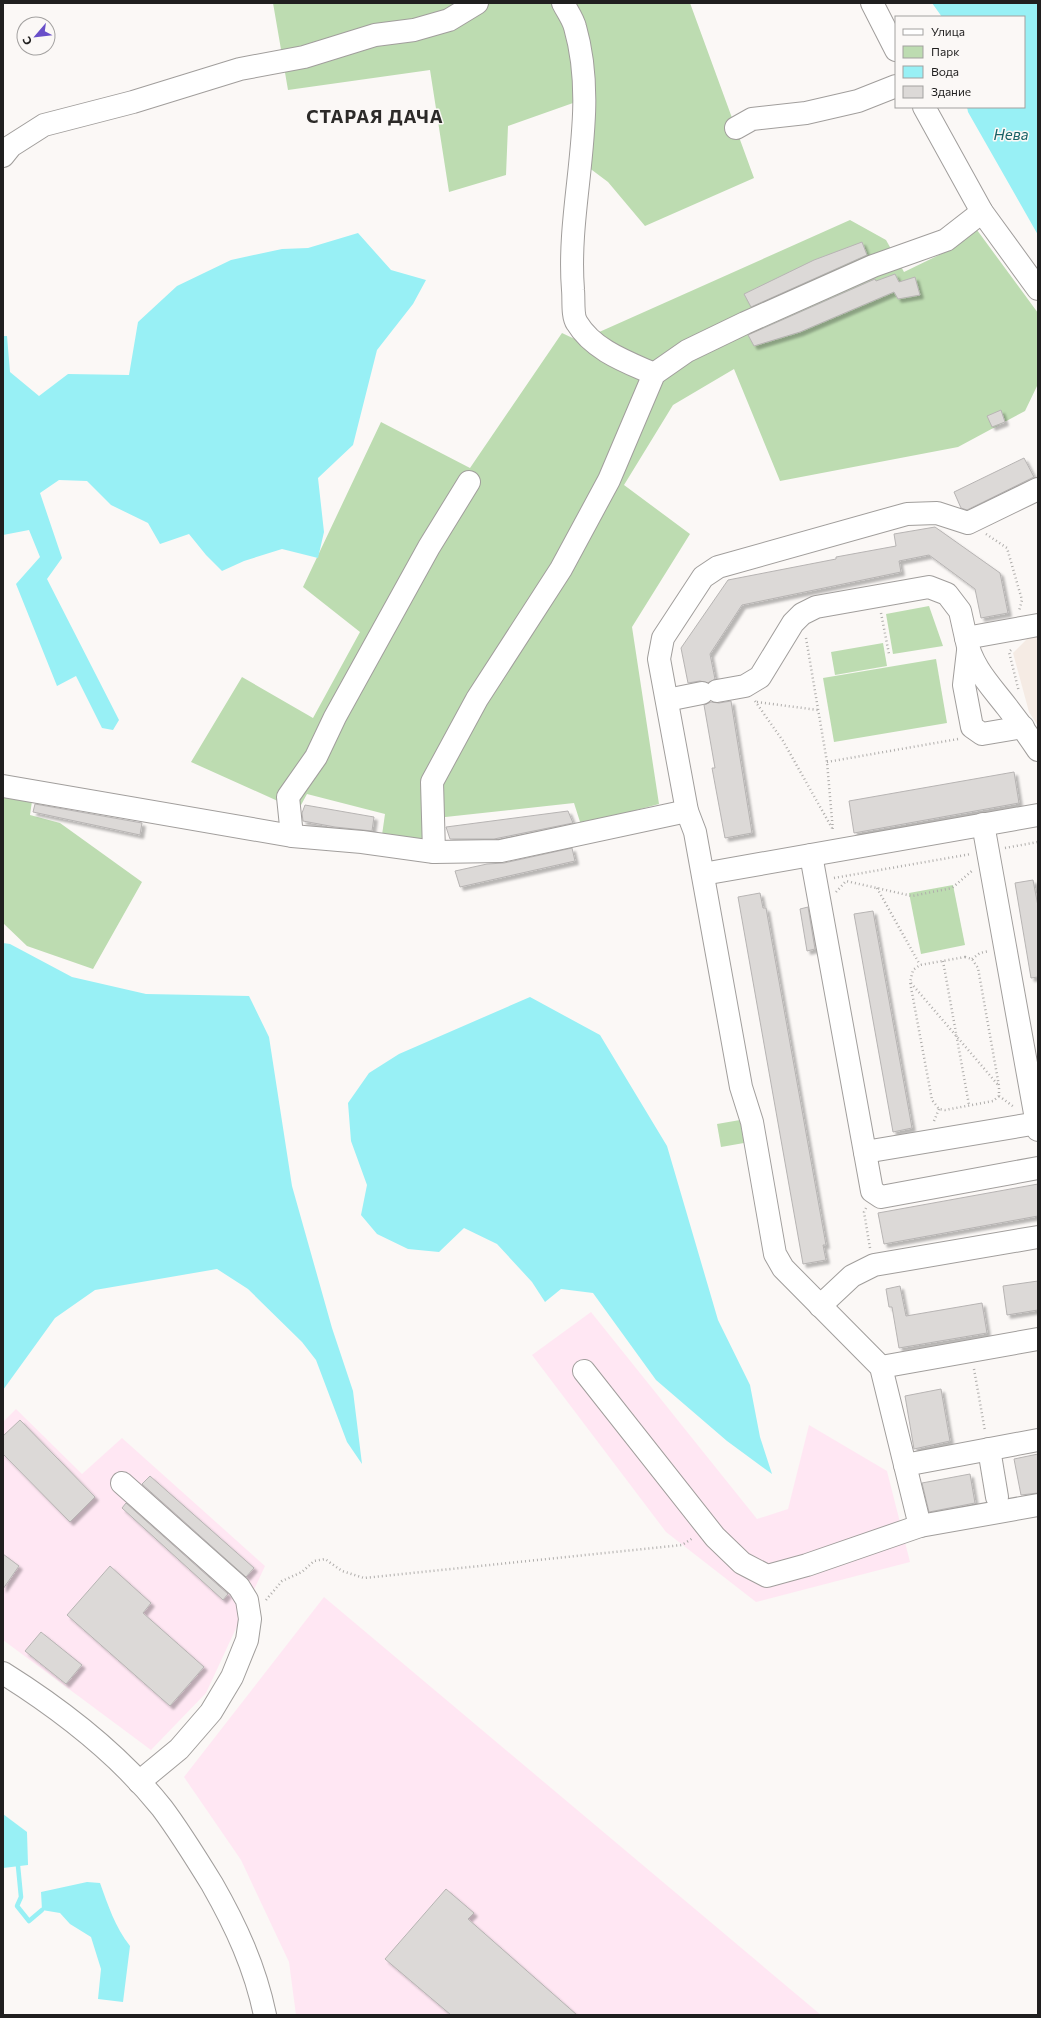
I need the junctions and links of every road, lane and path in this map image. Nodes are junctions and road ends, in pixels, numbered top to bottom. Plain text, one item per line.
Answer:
1 (477, 3) edge
2 (563, 3) edge
3 (872, 3) edge
4 (895, 48) edge
5 (895, 86) edge
6 (925, 108) edge
7 (736, 128) dead end
8 (3, 156) edge
9 (982, 212) junction
10 (1038, 289) edge
11 (654, 374) junction
12 (469, 482) dead end
13 (1038, 489) edge
14 (968, 523) junction
15 (878, 596) junction
16 (802, 614) junction
17 (1038, 625) edge
18 (1014, 638) junction
19 (967, 644) junction
20 (1008, 652) junction
21 (889, 654) dead end
22 (750, 694) junction
23 (1020, 696) dead end
24 (667, 700) junction
25 (818, 710) junction
26 (1023, 727) junction
27 (982, 734) junction
28 (1038, 750) edge
29 (827, 762) junction
30 (3, 786) edge
31 (687, 811) junction
32 (1038, 815) edge
33 (983, 824) junction
34 (833, 831) junction
35 (292, 836) junction
36 (836, 836) dead end
37 (1038, 842) edge
38 (434, 852) junction
39 (988, 854) junction
40 (811, 855) junction
41 (702, 874) junction
42 (816, 882) junction
43 (877, 888) junction
44 (821, 909) junction
45 (943, 960) junction
46 (920, 965) junction
47 (910, 982) junction
48 (957, 1036) junction
49 (999, 1086) junction
50 (969, 1105) junction
51 (1038, 1125) edge
52 (866, 1152) junction
53 (1038, 1168) edge
54 (872, 1191) junction
55 (1038, 1237) edge
56 (874, 1265) junction
57 (820, 1306) junction
58 (1038, 1338) edge
59 (971, 1351) junction
60 (881, 1367) junction
61 (584, 1371) dead end
62 (1038, 1440) edge
63 (989, 1449) junction
64 (905, 1465) junction
65 (122, 1483) dead end
66 (997, 1497) dead end
67 (1038, 1505) edge
68 (920, 1526) junction
69 (708, 1528) junction
70 (250, 1619) junction
71 (3, 1673) edge
72 (139, 1782) junction
73 (264, 2015) edge

1 - 8 street
2 - 11 street
3 - 4 street
5 - 7 street
6 - 9 street
9 - 10 street
9 - 11 street
11 - 38 street
12 - 35 street
13 - 14 street
14 - 18 path
14 - 24 street
15 - 16 street
15 - 19 street
15 - 21 path
16 - 22 street
16 - 25 path
17 - 18 street
18 - 19 street
18 - 20 path
18 - 20 path
19 - 26 street
19 - 27 street
20 - 23 path
22 - 24 street
22 - 25 path
22 - 34 path
24 - 31 street
25 - 29 path
26 - 27 street
26 - 28 street
27 - 29 path
29 - 34 path
30 - 35 street
31 - 38 street
31 - 41 street
32 - 33 street
33 - 39 street
33 - 40 street
34 - 36 path
35 - 38 street
37 - 39 path
39 - 42 path
39 - 43 path
39 - 51 street
40 - 41 street
40 - 42 street
41 - 57 street
42 - 44 street
43 - 44 path
43 - 46 path
44 - 52 street
45 - 46 path
45 - 48 path
45 - 49 path
46 - 47 path
47 - 48 path
47 - 50 path
48 - 49 path
48 - 50 path
49 - 50 path
51 - 52 street
52 - 54 street
53 - 54 street
54 - 56 path
55 - 56 street
56 - 57 street
57 - 60 street
58 - 59 street
59 - 60 street
59 - 63 path
60 - 64 street
61 - 69 street
62 - 63 street
63 - 64 street
63 - 66 street
64 - 68 street
65 - 70 street
67 - 68 street
68 - 69 street
69 - 70 path
70 - 72 street
71 - 72 street
72 - 73 street

